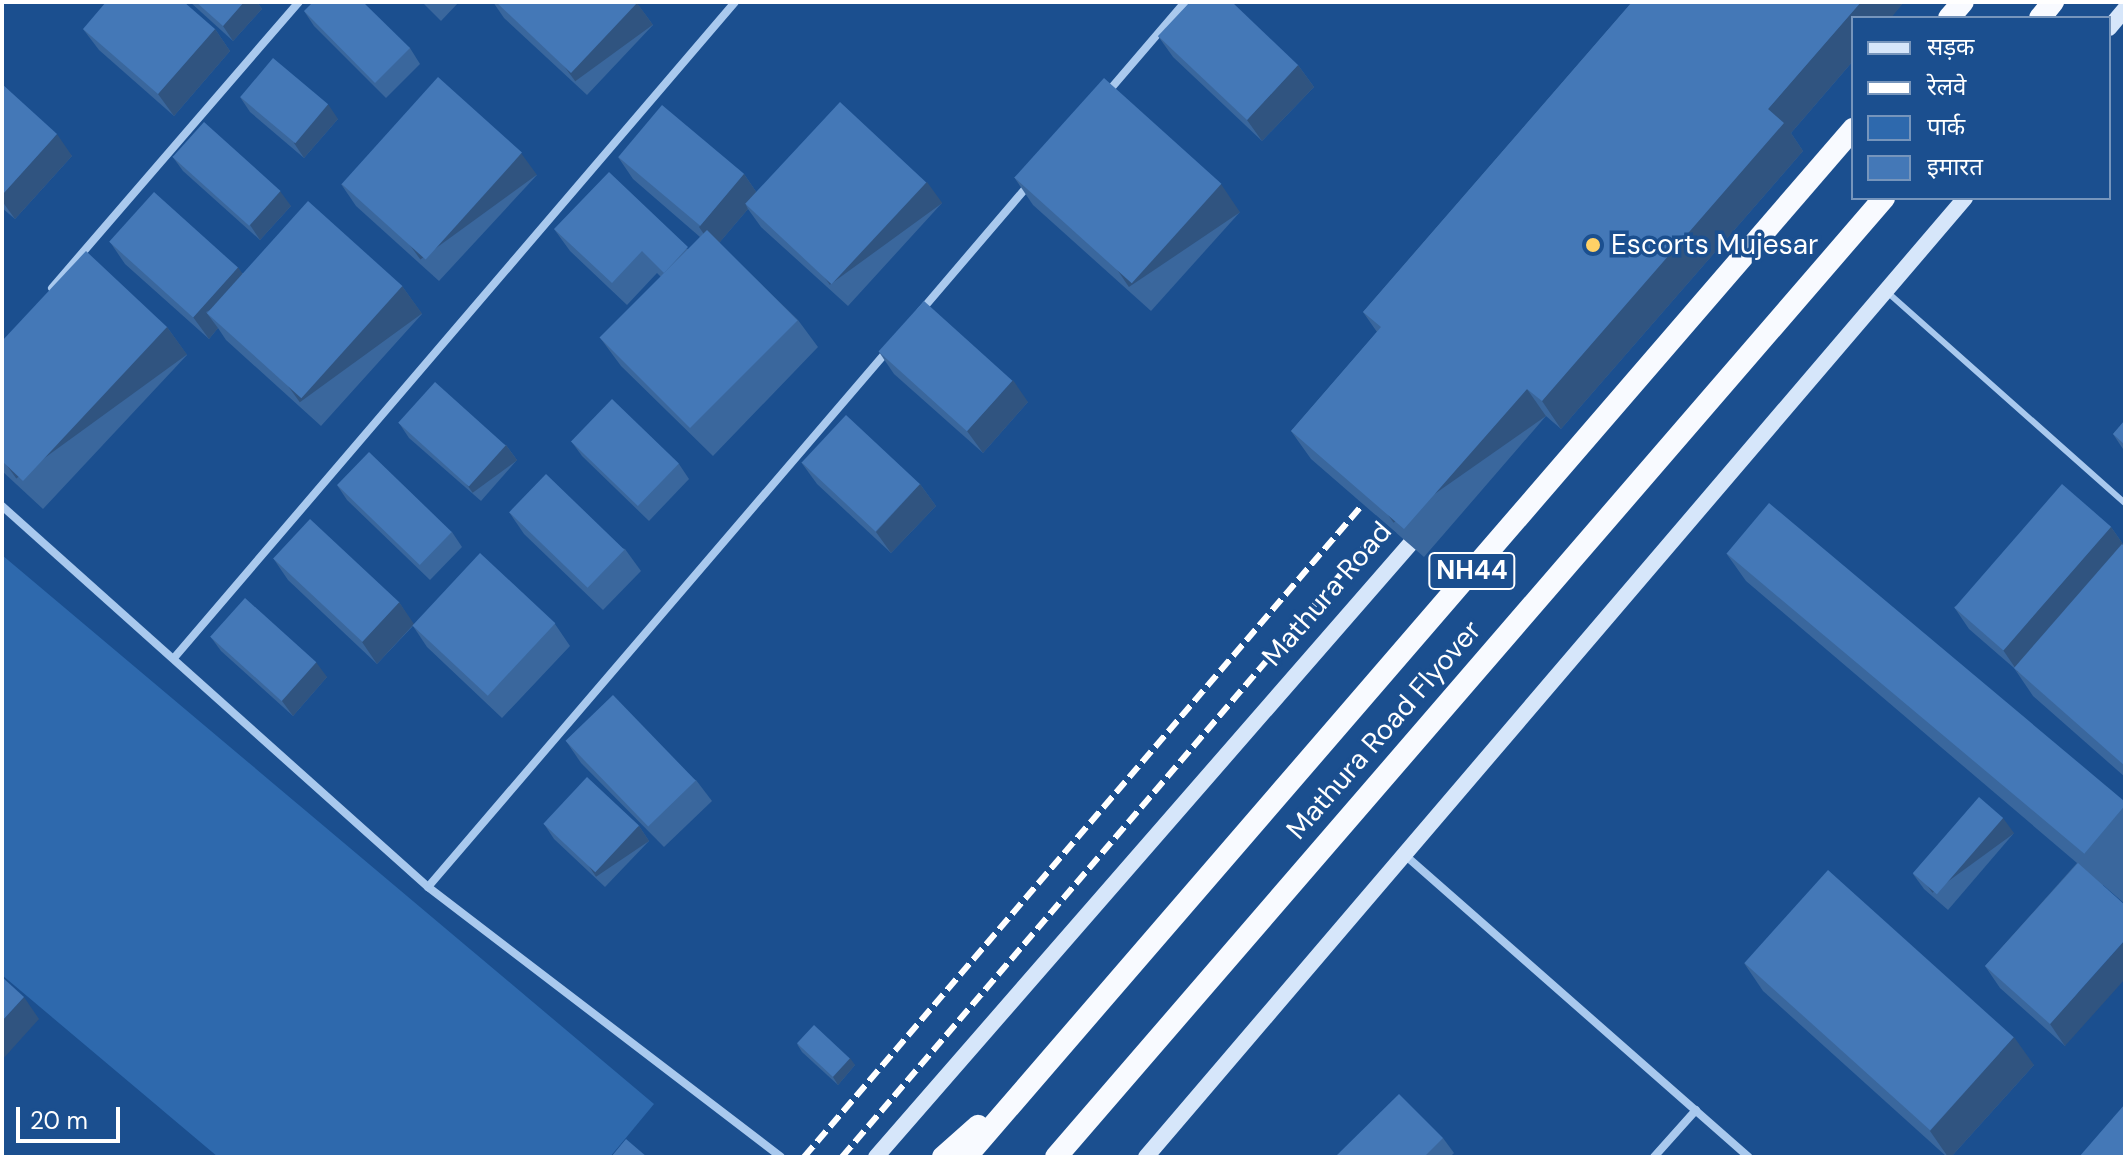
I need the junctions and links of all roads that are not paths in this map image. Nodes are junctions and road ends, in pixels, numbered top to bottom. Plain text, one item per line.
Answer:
1 (299, 2) edge
2 (735, 2) edge
3 (1185, 2) edge
4 (2125, 9) edge
5 (2111, 26) edge
6 (1102, 99) edge
7 (1851, 131) edge
8 (1040, 172) edge
9 (1882, 200) edge
10 (1963, 200) edge
11 (1886, 291) junction
12 (43, 298) edge
13 (915, 317) edge
14 (895, 342) edge
15 (2125, 503) edge
16 (2, 506) edge
17 (1433, 518) edge
18 (174, 658) junction
19 (1406, 856) junction
20 (428, 887) junction
21 (1037, 1076) junction
22 (1696, 1110) junction
23 (781, 1157) edge
24 (876, 1157) edge
25 (943, 1157) edge
26 (966, 1157) edge
27 (1056, 1157) edge
28 (1146, 1157) edge
29 (1654, 1157) edge
30 (1749, 1157) edge

1 - 12 street
2 - 18 street
3 - 6 street
4 - 5 main road
7 - 21 highway, Mathura Road Flyover / NH44
8 - 13 street
9 - 27 highway, Mathura Road Flyover / NH44
10 - 11 main road
11 - 15 lane
11 - 19 main road
14 - 20 street
16 - 18 street
17 - 24 main road, Mathura Road
18 - 20 street
19 - 22 street
19 - 28 main road
20 - 23 street
21 - 25 highway
21 - 26 highway, NH44
22 - 29 street
22 - 30 street

